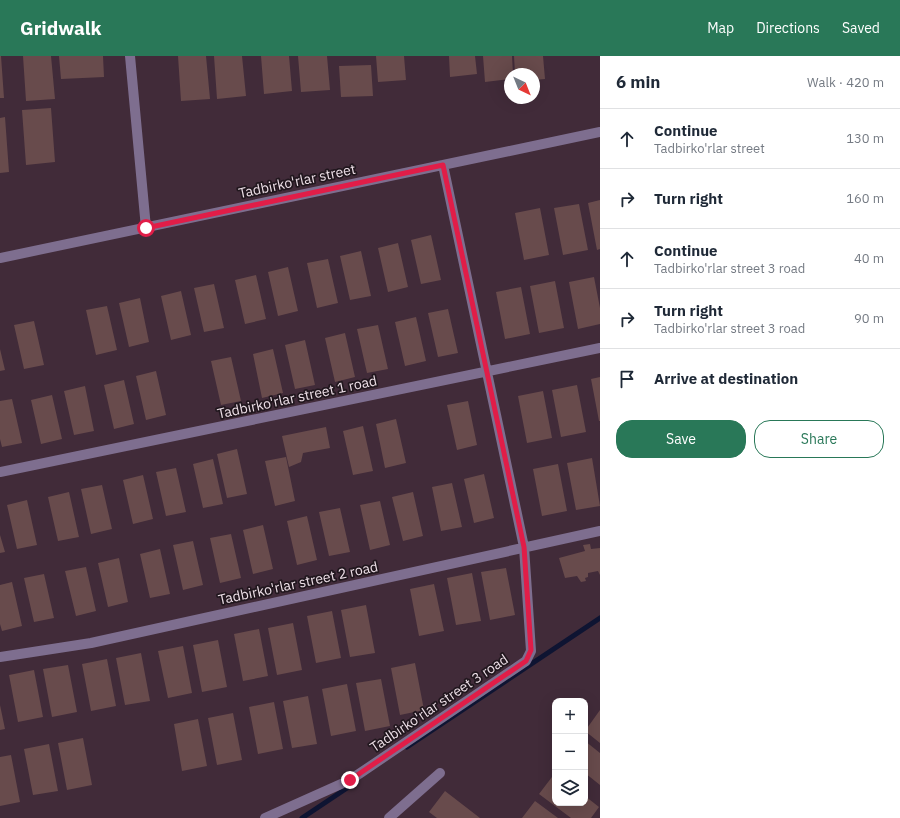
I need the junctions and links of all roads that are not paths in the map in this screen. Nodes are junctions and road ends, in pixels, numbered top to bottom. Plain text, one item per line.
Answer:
1 (130, 56) edge
2 (600, 132) edge
3 (443, 165) junction
4 (146, 228) junction
5 (0, 258) edge
6 (600, 348) edge
7 (487, 372) junction
8 (0, 472) edge
9 (600, 530) edge
10 (524, 547) junction
11 (0, 657) edge
12 (440, 773) dead end
13 (265, 818) edge
14 (389, 818) edge

1 - 4 street
2 - 3 street, Tadbirko'rlar street
3 - 4 street, Tadbirko'rlar street
3 - 7 street, Tadbirko'rlar street 3 road
4 - 5 street, Tadbirko'rlar street
6 - 7 street, Tadbirko'rlar street 1 road
7 - 8 street, Tadbirko'rlar street 1 road
7 - 10 street, Tadbirko'rlar street 3 road
9 - 10 street, Tadbirko'rlar street 2 road
10 - 11 street, Tadbirko'rlar street 2 road
10 - 13 street, Tadbirko'rlar street 3 road
12 - 14 street

